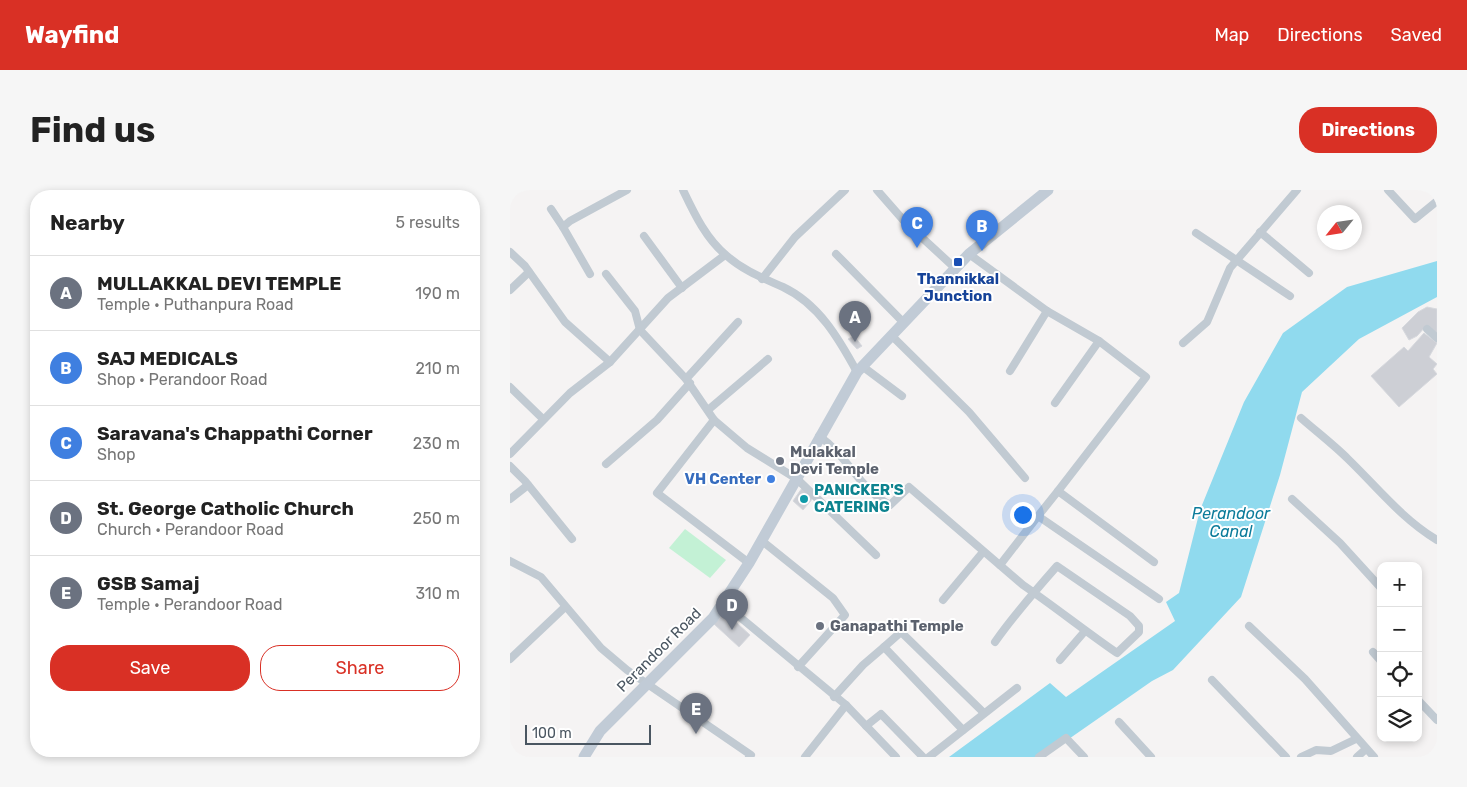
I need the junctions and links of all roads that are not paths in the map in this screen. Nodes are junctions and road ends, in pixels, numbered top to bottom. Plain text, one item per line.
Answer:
1 (626, 190) edge
2 (683, 190) edge
3 (845, 190) edge
4 (877, 190) edge
5 (1297, 190) edge
6 (1388, 190) edge
7 (1041, 192) edge
8 (1437, 201) edge
9 (551, 210) dead end
10 (563, 227) junction
11 (1260, 232) junction
12 (1196, 233) dead end
13 (644, 236) dead end
14 (510, 252) edge
15 (836, 254) dead end
16 (969, 254) junction
17 (725, 255) junction
18 (1237, 260) junction
19 (955, 268) junction
20 (529, 272) junction
21 (1309, 273) dead end
22 (590, 274) dead end
23 (606, 274) dead end
24 (762, 279) junction
25 (682, 288) junction
26 (510, 290) edge
27 (1290, 296) dead end
28 (1047, 311) junction
29 (738, 322) dead end
30 (904, 323) junction
31 (1427, 329) dead end
32 (640, 330) junction
33 (892, 336) junction
34 (1437, 338) edge
35 (1099, 341) junction
36 (1183, 343) dead end
37 (768, 359) dead end
38 (610, 362) junction
39 (860, 369) junction
40 (1010, 371) dead end
41 (688, 381) junction
42 (510, 387) edge
43 (902, 396) dead end
44 (1055, 402) dead end
45 (708, 410) junction
46 (1301, 418) dead end
47 (543, 419) junction
48 (714, 420) junction
49 (819, 436) junction
50 (510, 454) edge
51 (606, 464) dead end
52 (510, 466) edge
53 (1025, 478) dead end
54 (797, 479) junction
55 (528, 485) junction
56 (1058, 491) junction
57 (510, 499) edge
58 (1292, 499) dead end
59 (1038, 516) junction
60 (572, 539) dead end
61 (761, 540) junction
62 (1437, 540) edge
63 (983, 552) junction
64 (876, 555) dead end
65 (510, 561) edge
66 (1154, 562) dead end
67 (749, 563) junction
68 (1000, 565) junction
69 (1377, 584) edge
70 (1034, 593) junction
71 (1159, 599) dead end
72 (943, 600) dead end
73 (723, 603) junction
74 (565, 607) junction
75 (1249, 626) dead end
76 (1084, 631) junction
77 (995, 642) dead end
78 (884, 647) junction
79 (1373, 652) dead end
80 (1377, 656) edge
81 (510, 659) edge
82 (1060, 660) dead end
83 (798, 666) junction
84 (1212, 680) dead end
85 (647, 683) junction
86 (1016, 688) dead end
87 (834, 697) junction
88 (1422, 704) edge
89 (846, 705) junction
90 (984, 713) junction
91 (1437, 720) edge
92 (1119, 722) dead end
93 (866, 726) junction
94 (963, 730) junction
95 (1356, 739) junction
96 (1366, 749) junction
97 (584, 757) edge
98 (749, 757) edge
99 (805, 757) edge
100 (896, 757) edge
101 (923, 757) edge
102 (929, 757) edge
103 (1039, 757) edge
104 (1084, 757) edge
105 (1151, 757) edge
106 (1286, 757) edge
107 (1301, 757) edge
108 (1357, 757) edge
109 (1374, 757) edge

1 - 10 street
2 - 17 street
3 - 24 street
4 - 19 street
5 - 11 street
6 - 8 street
7 - 16 main road, Perandoor Road
9 - 10 street
10 - 22 street
11 - 18 street
11 - 21 street
12 - 18 street
13 - 25 street
14 - 20 street
15 - 30 street
16 - 19 main road, Perandoor Road
16 - 28 street
17 - 24 street
17 - 25 street
18 - 27 street
18 - 36 street
19 - 30 main road, Perandoor Road
20 - 26 street
20 - 38 street
23 - 32 street
24 - 39 street
25 - 32 street
28 - 35 street
28 - 40 street
29 - 41 street
30 - 33 main road, Perandoor Road
31 - 34 street
32 - 38 street
32 - 41 street
33 - 39 main road, Perandoor Road
33 - 53 street
35 - 44 street
35 - 56 street
37 - 45 street
38 - 47 street
39 - 43 street
39 - 49 main road, Perandoor Road
41 - 45 street
41 - 51 street
42 - 47 street
45 - 48 street
46 - 62 street
47 - 50 street
48 - 54 street
48 - 67 street
49 - 54 main road, Perandoor Road
49 - 63 street
52 - 55 street
54 - 61 main road, Perandoor Road
54 - 64 street
55 - 57 street
55 - 60 street
56 - 59 street
56 - 66 street
58 - 69 street
59 - 68 street
59 - 71 street
61 - 67 main road, Perandoor Road
61 - 83 street
63 - 68 street
63 - 72 street
65 - 74 street
67 - 73 main road, Perandoor Road
68 - 70 street
70 - 76 street
70 - 76 street
70 - 77 street
73 - 83 street
73 - 85 main road, Perandoor Road
74 - 81 street
74 - 85 street
75 - 95 street
76 - 82 street
78 - 87 street
78 - 90 street
78 - 94 street
79 - 80 street
83 - 87 street
84 - 106 street
85 - 97 main road, Perandoor Road
85 - 98 street
86 - 90 street
87 - 89 street
88 - 91 street
89 - 93 street
89 - 99 street
90 - 94 street
92 - 105 street
93 - 100 street
93 - 101 street
94 - 102 street
95 - 96 street
95 - 107 street
96 - 108 street
96 - 109 street
103 - 104 street

